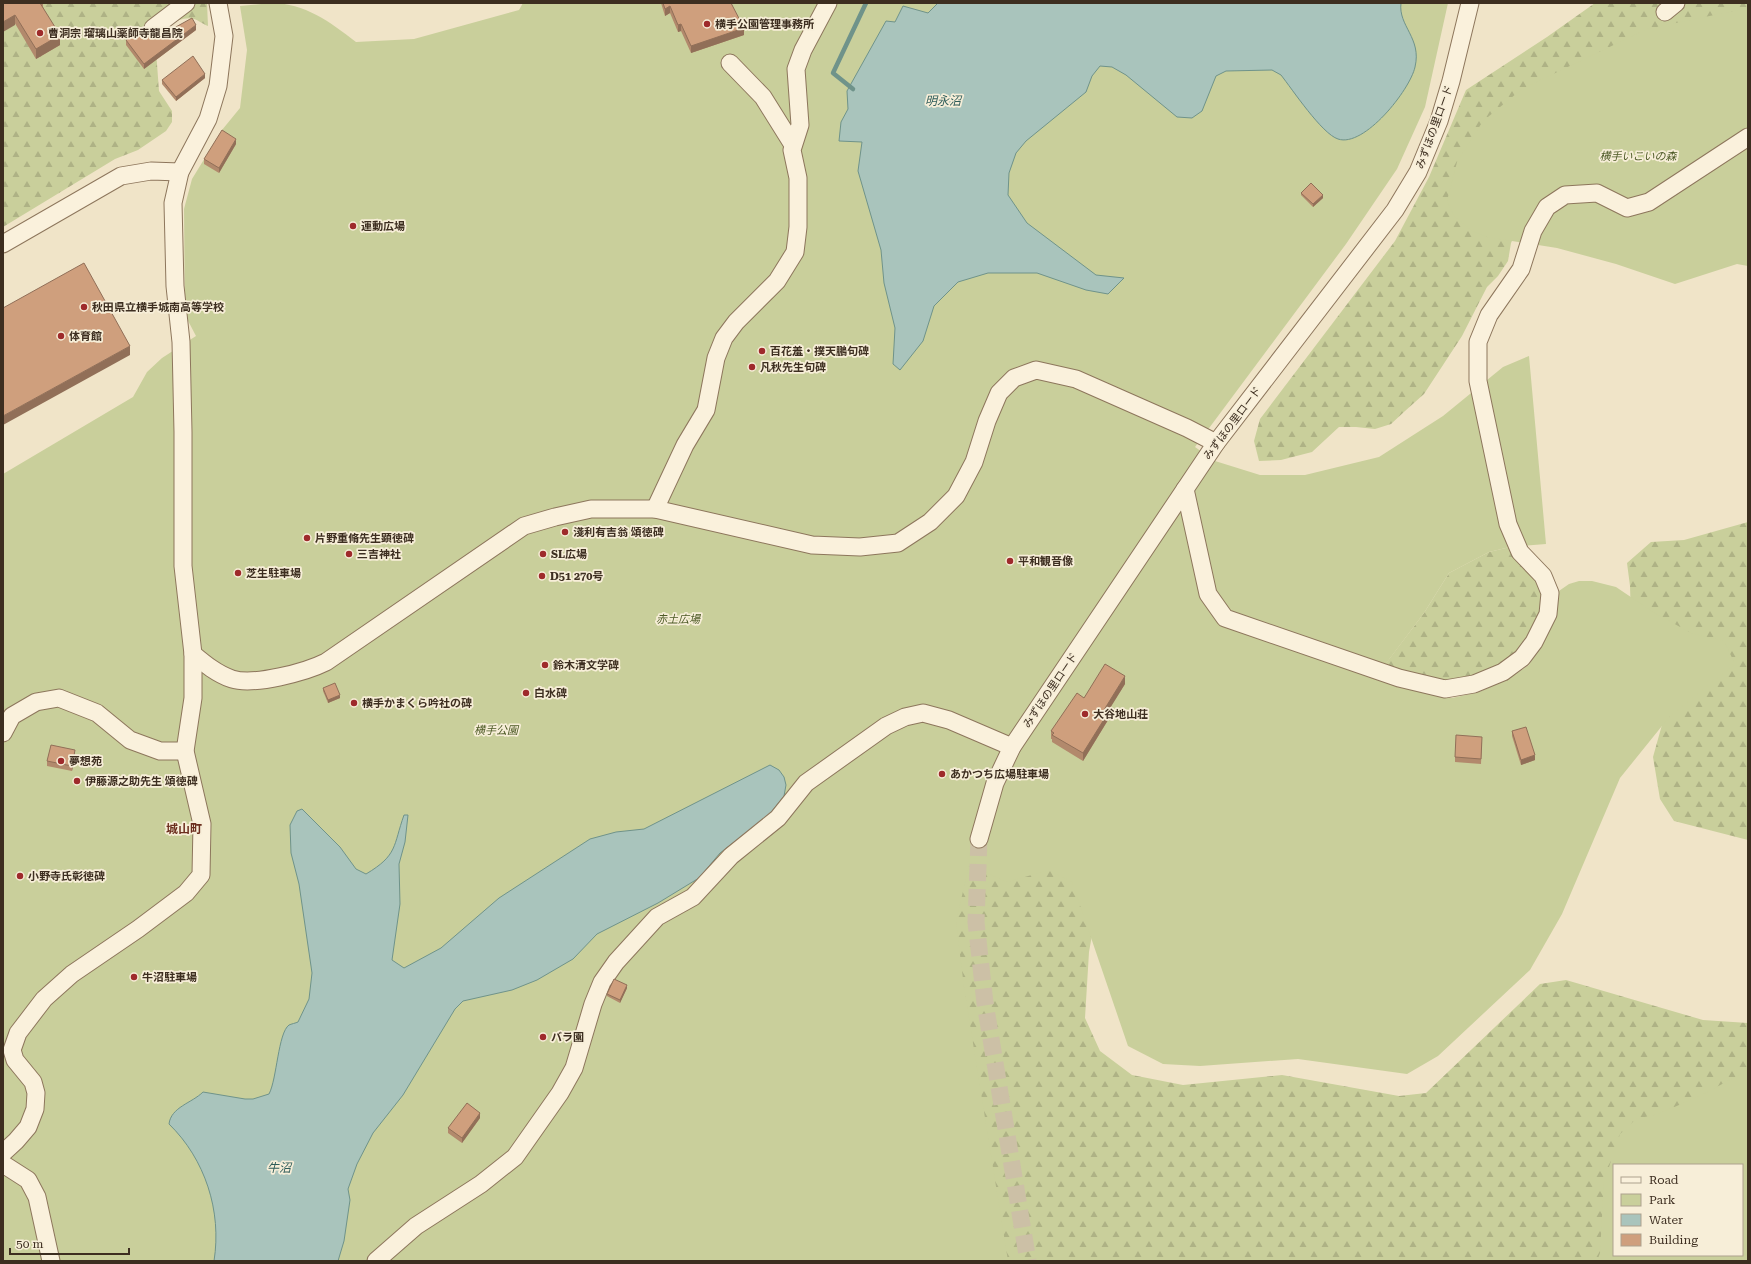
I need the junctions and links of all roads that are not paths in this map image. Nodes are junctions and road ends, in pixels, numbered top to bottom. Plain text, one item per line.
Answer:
1 (186, 3) edge
2 (218, 3) edge
3 (828, 3) edge
4 (1470, 3) edge
5 (154, 28) dead end
6 (730, 63) dead end
7 (1748, 136) edge
8 (793, 145) junction
9 (180, 172) junction
10 (3, 244) edge
11 (1216, 443) junction
12 (1185, 489) junction
13 (655, 509) junction
14 (193, 654) junction
15 (3, 733) edge
16 (1012, 747) junction
17 (185, 751) junction
18 (979, 839) tunnel mouth
19 (3, 1153) edge
20 (3, 1164) edge
21 (51, 1261) edge
22 (376, 1261) edge

1 - 5 street
2 - 9 street
3 - 8 street
4 - 11 street, みずほの里ロード
6 - 8 street
7 - 12 street
8 - 13 street
9 - 10 street
9 - 14 street
11 - 12 street, みずほの里ロード
11 - 13 street
12 - 16 street, みずほの里ロード
13 - 14 street
14 - 17 street
15 - 17 street
16 - 18 street, みずほの里ロード
16 - 22 street
17 - 19 street
20 - 21 street

